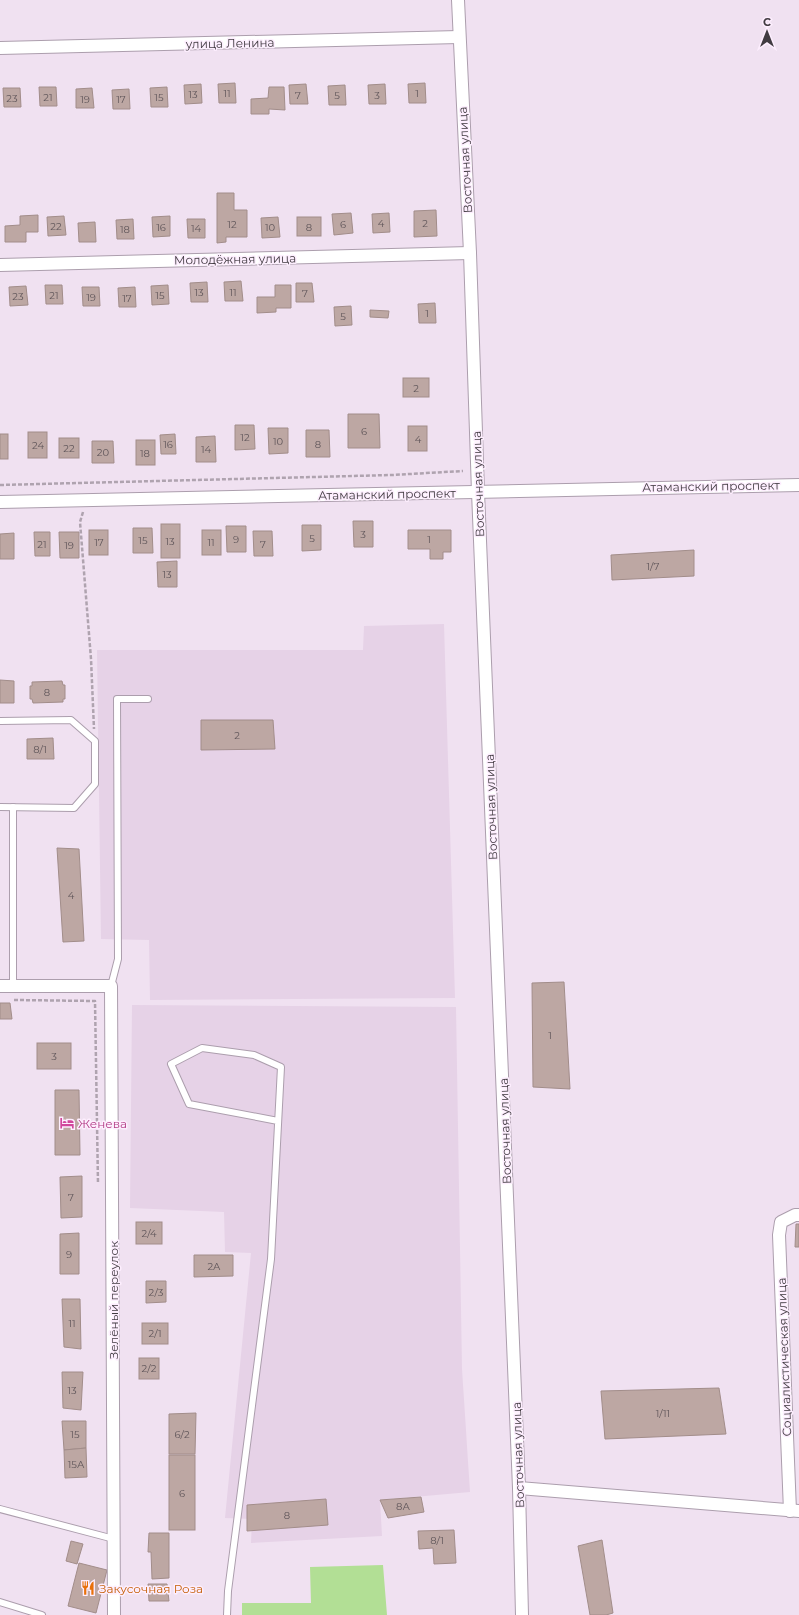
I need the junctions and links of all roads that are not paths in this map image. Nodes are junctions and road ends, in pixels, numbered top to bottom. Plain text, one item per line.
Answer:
1 (458, 0) edge
2 (459, 37) junction
3 (0, 48) edge
4 (470, 254) junction
5 (0, 265) edge
6 (799, 485) edge
7 (478, 492) junction
8 (0, 502) edge
9 (148, 700) dead end
10 (0, 721) edge
11 (0, 807) edge
12 (13, 807) junction
13 (0, 986) edge
14 (13, 986) junction
15 (111, 986) junction
16 (278, 1121) junction
17 (799, 1215) edge
18 (519, 1488) junction
19 (0, 1509) edge
20 (795, 1511) edge
21 (114, 1539) junction
22 (0, 1602) edge
23 (42, 1615) edge
24 (114, 1615) edge
25 (227, 1615) edge
26 (522, 1615) edge

1 - 2 street, Восточная улица
2 - 3 street, улица Ленина
2 - 4 street, Восточная улица
4 - 5 street, Молодёжная улица
4 - 7 street, Восточная улица
6 - 7 street, Атаманский проспект
7 - 8 street, Атаманский проспект
7 - 18 street, Восточная улица
9 - 15 lane
10 - 12 lane
11 - 12 lane
12 - 14 lane
13 - 14 street
14 - 15 street
15 - 21 street, Зелёный переулок
16 - 16 lane
16 - 25 lane
17 - 20 street, Социалистическая улица
18 - 20 street, Социалистическая улица
18 - 26 street, Восточная улица
19 - 21 lane
21 - 24 street, Зелёный переулок
22 - 23 lane

